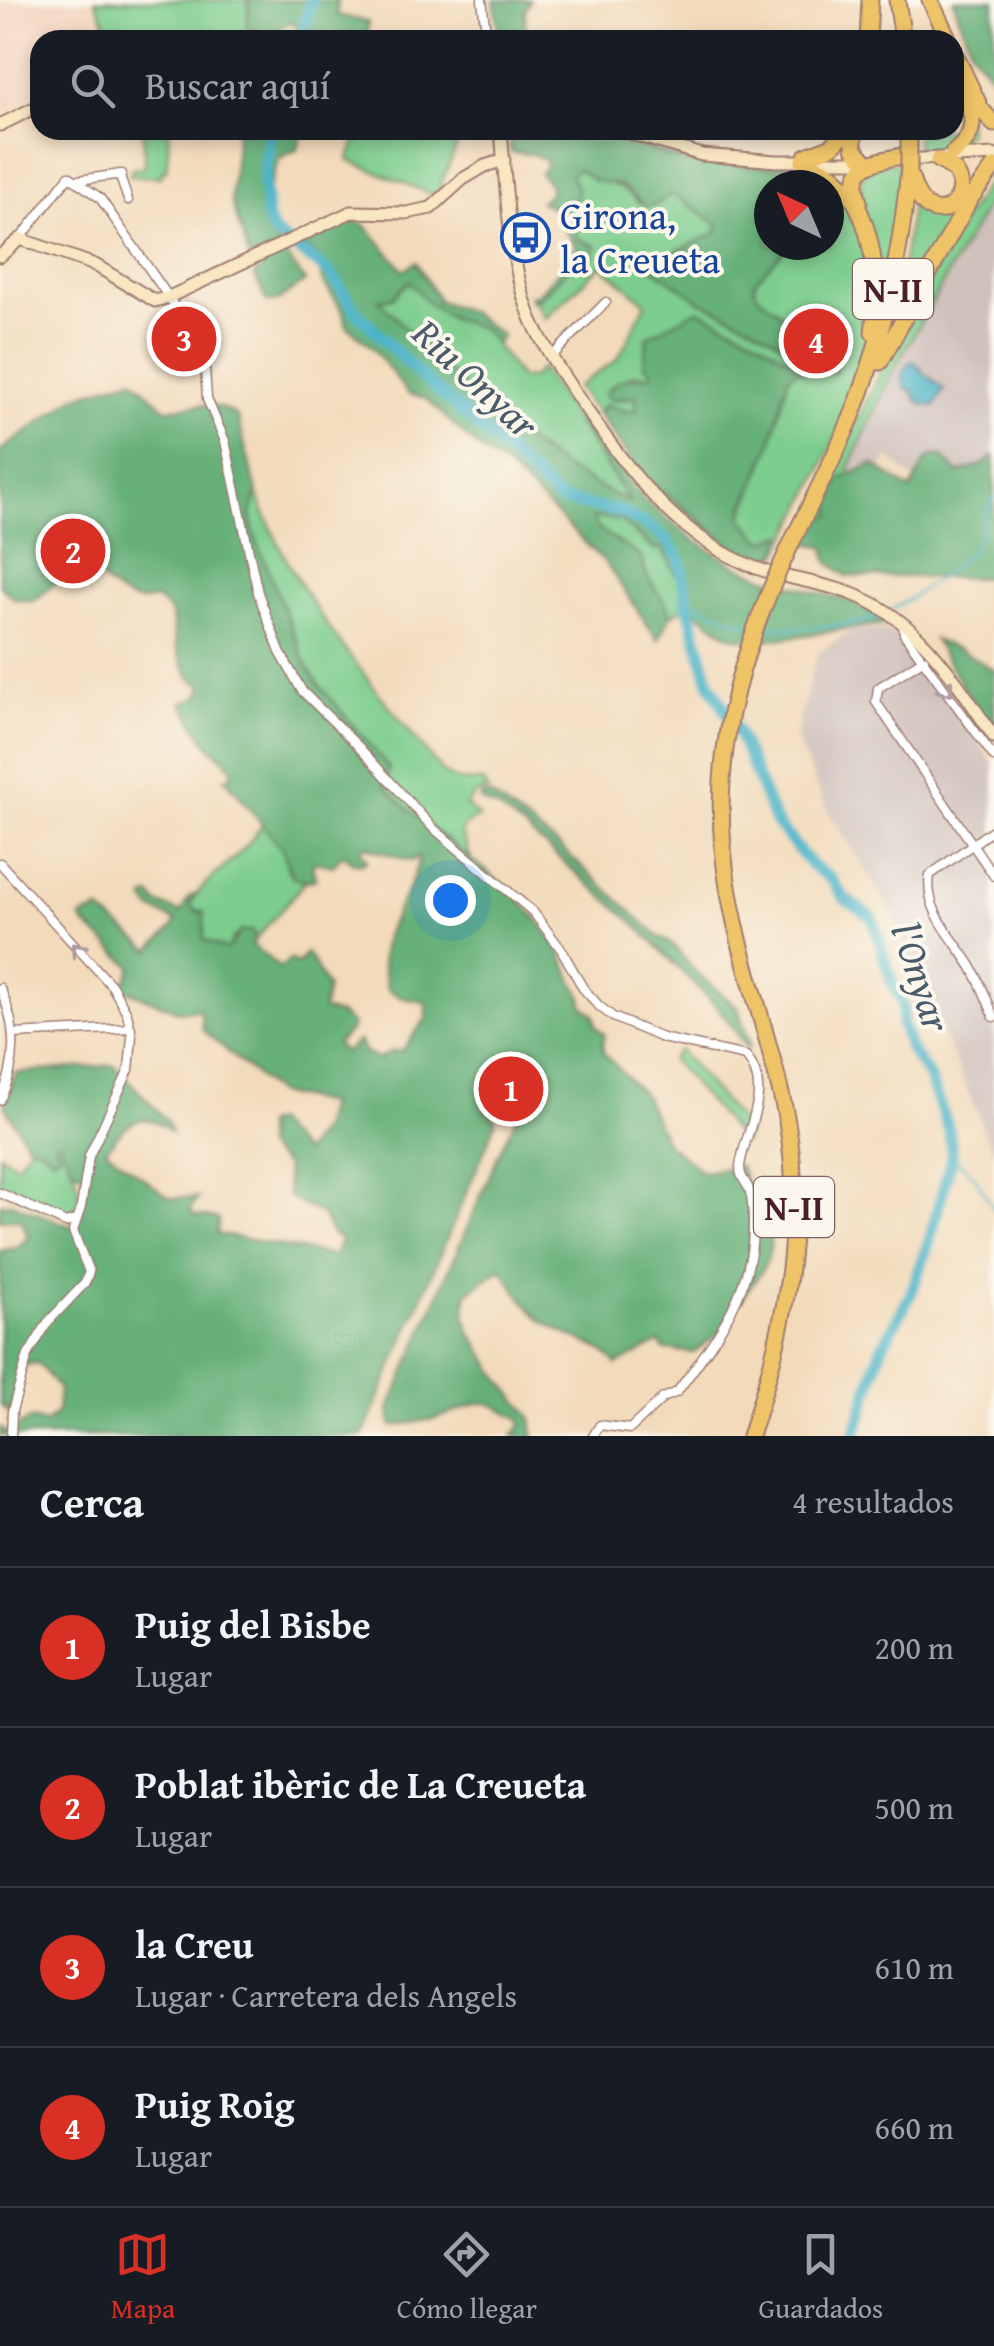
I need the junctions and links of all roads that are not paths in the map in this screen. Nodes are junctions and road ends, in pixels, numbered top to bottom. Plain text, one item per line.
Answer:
1 (482, 0) edge
2 (870, 0) edge
3 (897, 0) edge
4 (930, 0) edge
5 (486, 30) edge
6 (868, 30) edge
7 (902, 30) edge
8 (944, 30) edge
9 (964, 73) edge
10 (964, 98) edge
11 (30, 110) edge
12 (994, 124) edge
13 (0, 126) edge
14 (502, 140) edge
15 (650, 140) edge
16 (839, 140) edge
17 (853, 140) edge
18 (908, 140) edge
19 (994, 152) edge
20 (946, 156) junction
21 (804, 159) junction
22 (865, 159) junction
23 (504, 160) junction
24 (907, 162) junction
25 (994, 167) edge
26 (74, 178) junction
27 (128, 200) dead end
28 (862, 221) junction
29 (24, 242) junction
30 (0, 256) edge
31 (169, 297) junction
32 (606, 302) dead end
33 (552, 356) junction
34 (856, 404) junction
35 (850, 421) junction
36 (903, 623) junction
37 (924, 659) junction
38 (994, 737) edge
39 (994, 758) edge
40 (994, 829) edge
41 (973, 844) junction
42 (0, 863) edge
43 (994, 876) edge
44 (0, 988) edge
45 (994, 1016) edge
46 (131, 1028) junction
47 (14, 1034) junction
48 (0, 1100) edge
49 (0, 1193) edge
50 (76, 1220) junction
51 (11, 1436) edge
52 (594, 1436) edge
53 (750, 1436) edge

1 - 5 street
2 - 6 highway
3 - 7 highway
4 - 8 highway
9 - 12 highway
10 - 20 highway
11 - 13 main road
14 - 23 main road
15 - 21 main road
16 - 21 highway
17 - 22 highway
18 - 24 highway, N-II, bridge
19 - 20 main road
20 - 22 main road
20 - 24 main road
20 - 24 highway
21 - 22 main road
21 - 28 highway
22 - 24 highway
22 - 28 highway
23 - 31 main road
23 - 33 main road
24 - 34 highway, N-II
25 - 35 highway
26 - 27 street
26 - 29 street
26 - 31 street
28 - 34 highway
29 - 30 main road
29 - 31 main road
31 - 52 street
32 - 33 street
33 - 36 main road
34 - 35 highway, N-II
35 - 53 highway, N-II, bridge
36 - 37 street
36 - 38 main road
37 -> 39 street
37 - 41 street
40 - 41 street
41 - 43 street
41 - 45 street
46 -> 42 street
44 - 47 street
46 - 47 street
46 - 50 street
47 - 48 street
49 - 50 street
50 - 51 street

